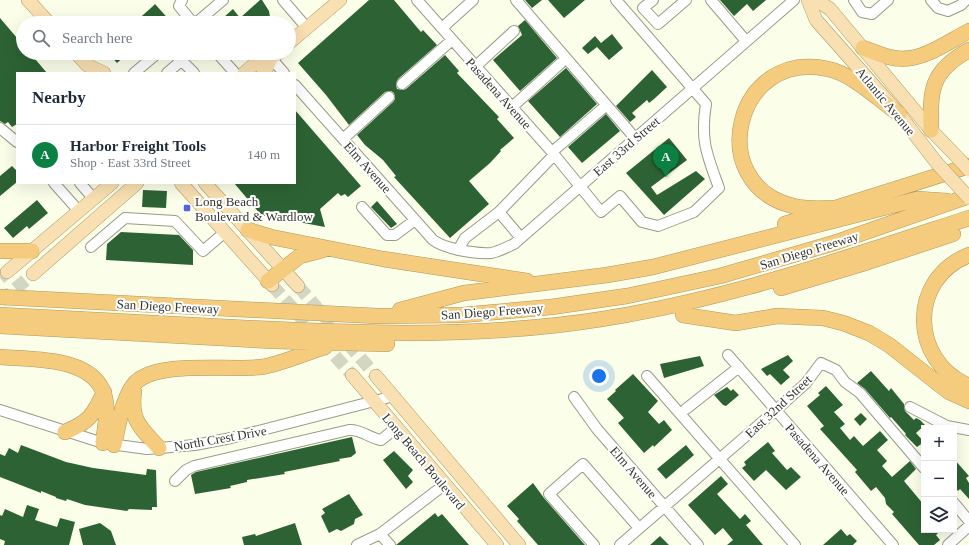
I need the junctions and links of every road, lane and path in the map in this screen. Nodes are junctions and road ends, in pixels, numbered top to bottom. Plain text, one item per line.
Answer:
1 (28, 0) edge
2 (182, 0) edge
3 (223, 0) edge
4 (283, 0) edge
5 (340, 0) edge
6 (417, 0) edge
7 (473, 0) edge
8 (516, 0) edge
9 (616, 0) edge
10 (653, 0) edge
11 (686, 0) edge
12 (711, 0) edge
13 (794, 0) edge
14 (808, 0) edge
15 (816, 0) edge
16 (854, 0) edge
17 (888, 0) edge
18 (931, 0) edge
19 (966, 0) edge
20 (43, 16) edge
21 (188, 16) edge
22 (203, 16) edge
23 (307, 28) junction
24 (442, 28) junction
25 (514, 31) dead end
26 (969, 31) edge
27 (296, 37) edge
28 (452, 40) junction
29 (746, 41) junction
30 (863, 48) junction
31 (969, 50) edge
32 (81, 60) edge
33 (150, 60) edge
34 (175, 60) edge
35 (182, 60) edge
36 (223, 60) edge
37 (263, 60) edge
38 (271, 60) edge
39 (276, 60) edge
40 (561, 64) dead end
41 (476, 66) junction
42 (88, 69) edge
43 (100, 72) edge
44 (135, 72) edge
45 (168, 72) edge
46 (193, 72) edge
47 (234, 72) edge
48 (245, 72) edge
49 (264, 72) edge
50 (283, 72) edge
51 (402, 84) dead end
52 (296, 86) edge
53 (692, 88) junction
54 (389, 97) dead end
55 (512, 107) junction
56 (602, 109) dead end
57 (900, 114) junction
58 (0, 128) edge
59 (931, 130) junction
60 (635, 138) junction
61 (343, 139) junction
62 (16, 141) edge
63 (553, 154) junction
64 (964, 162) edge
65 (969, 170) edge
66 (55, 184) edge
67 (81, 184) edge
68 (111, 184) edge
69 (137, 184) edge
70 (182, 184) edge
71 (207, 184) edge
72 (581, 186) junction
73 (969, 197) edge
74 (93, 198) junction
75 (954, 201) junction
76 (113, 204) junction
77 (362, 207) dead end
78 (838, 208) junction
79 (78, 210) junction
80 (969, 211) edge
81 (498, 212) junction
82 (125, 218) junction
83 (969, 218) edge
84 (416, 220) junction
85 (884, 226) junction
86 (969, 228) edge
87 (248, 230) junction
88 (225, 232) junction
89 (521, 238) junction
90 (442, 246) joint
91 (90, 247) dead end
92 (331, 248) junction
93 (458, 250) junction
94 (0, 251) edge
95 (32, 251) junction
96 (969, 255) edge
97 (698, 256) junction
98 (282, 268) junction
99 (6, 272) tunnel mouth
100 (33, 274) tunnel mouth
101 (270, 283) joint
102 (544, 284) junction
103 (298, 286) tunnel mouth
104 (0, 298) edge
105 (0, 309) edge
106 (0, 315) edge
107 (683, 315) junction
108 (376, 316) junction
109 (0, 326) edge
110 (336, 343) junction
111 (728, 355) dead end
112 (0, 358) edge
113 (739, 367) junction
114 (352, 376) tunnel mouth
115 (376, 376) tunnel mouth
116 (648, 376) dead end
117 (135, 384) junction
118 (969, 386) edge
119 (104, 392) junction
120 (394, 396) junction
121 (574, 396) dead end
122 (374, 401) junction
123 (969, 401) edge
124 (910, 407) dead end
125 (686, 409) dead end
126 (0, 410) edge
127 (776, 410) junction
128 (396, 428) junction
129 (969, 430) edge
130 (65, 432) junction
131 (108, 444) junction
132 (159, 448) junction
133 (720, 459) junction
134 (921, 464) edge
135 (175, 481) dead end
136 (444, 485) junction
137 (664, 506) junction
138 (957, 507) edge
139 (969, 521) edge
140 (969, 526) edge
141 (639, 528) junction
142 (380, 534) junction
143 (357, 545) edge
144 (390, 545) edge
145 (497, 545) edge
146 (519, 545) edge
147 (594, 545) edge
148 (620, 545) edge
149 (698, 545) edge
150 (796, 545) edge
151 (893, 545) edge
152 (948, 545) edge

1 - 20 main road
2 - 21 street
3 - 22 street
4 - 23 street
5 - 23 main road
6 - 24 street, Pasadena Avenue
7 - 24 street
8 - 60 street
9 - 53 street
10 - 11 street
12 - 29 street
13 - 29 street, East 33rd Street
14 - 57 main road, Atlantic Avenue
15 - 30 main road, Atlantic Avenue
16 - 17 street
18 - 19 street
23 - 27 main road
24 - 28 street, Pasadena Avenue
25 - 41 street
26 - 30 highway
28 - 41 street, Pasadena Avenue
28 - 51 street
29 - 53 street, East 33rd Street
30 - 59 main road, Atlantic Avenue
31 - 59 highway
32 - 42 main road
33 - 44 street
34 - 45 street
35 - 46 street
36 - 47 street
37 - 48 main road
38 - 49 main road
39 - 50 street
40 - 55 street
41 - 55 street, Pasadena Avenue
42 - 43 main road
52 - 61 street, Elm Avenue
53 - 60 street, East 33rd Street
53 - 72 street, Pasadena Avenue
54 - 61 street
55 - 63 street, Pasadena Avenue
56 - 63 street
57 - 73 main road, Atlantic Avenue, bridge
57 - 78 highway
58 - 62 street
59 - 64 main road, Atlantic Avenue
60 - 72 street, East 33rd Street
61 - 84 street, Elm Avenue
63 - 72 street, Pasadena Avenue
63 - 81 street
64 - 65 main road, Atlantic Avenue, bridge
64 - 78 highway
66 - 79 street
67 - 74 street
68 - 74 main road
69 - 76 main road
70 - 88 main road
71 - 87 main road
72 - 89 street, East 33rd Street
73 - 75 highway, San Diego Freeway
74 - 79 main road
75 - 85 highway, San Diego Freeway
75 - 97 highway
76 - 82 street
76 - 100 main road
77 - 84 street
78 - 97 highway
79 - 95 main road
80 - 85 highway
81 - 89 street
81 - 93 street
82 - 88 street
82 - 91 street
83 - 106 highway
84 - 90 street, Elm Avenue
85 - 108 highway, San Diego Freeway
86 - 107 highway
87 - 92 highway
87 - 98 main road
88 - 101 main road
89 - 93 street, East 33rd Street
90 - 93 street, East 33rd Street
92 - 98 highway
92 - 102 highway
94 - 95 highway
95 - 99 main road
96 - 118 highway
97 - 102 highway
98 - 101 highway
98 - 103 main road
102 - 108 highway
104 - 108 highway, San Diego Freeway
105 - 108 highway
107 - 110 highway
107 - 123 highway
109 - 110 highway
110 - 117 highway
111 - 113 street, Pasadena Avenue
112 - 119 highway
113 - 125 street
113 - 127 street, Pasadena Avenue
114 - 122 main road, Long Beach Boulevard
115 - 120 main road, Long Beach Boulevard
116 - 133 street
117 - 131 highway
117 - 132 highway
119 - 130 highway
119 - 131 highway
120 - 122 street, North Crest Drive
120 - 146 main road, Long Beach Boulevard
121 - 137 street, Elm Avenue
122 - 128 main road, Long Beach Boulevard
122 - 132 street, North Crest Drive
124 - 129 street
126 - 130 street, North Crest Drive
127 - 133 street, East 32nd Street
127 - 134 street, East 32nd Street
127 - 151 street, Pasadena Avenue
128 - 135 street
128 - 136 main road, Long Beach Boulevard
130 - 131 street, North Crest Drive
131 - 132 street, North Crest Drive
133 - 137 street, East 32nd Street
133 - 150 street
136 - 142 street
136 - 145 main road, Long Beach Boulevard
137 - 141 street, East 32nd Street
137 - 149 street, Elm Avenue
138 - 139 street
140 - 152 street
141 - 147 street
141 - 148 street, East 32nd Street
142 - 143 street
142 - 144 street

